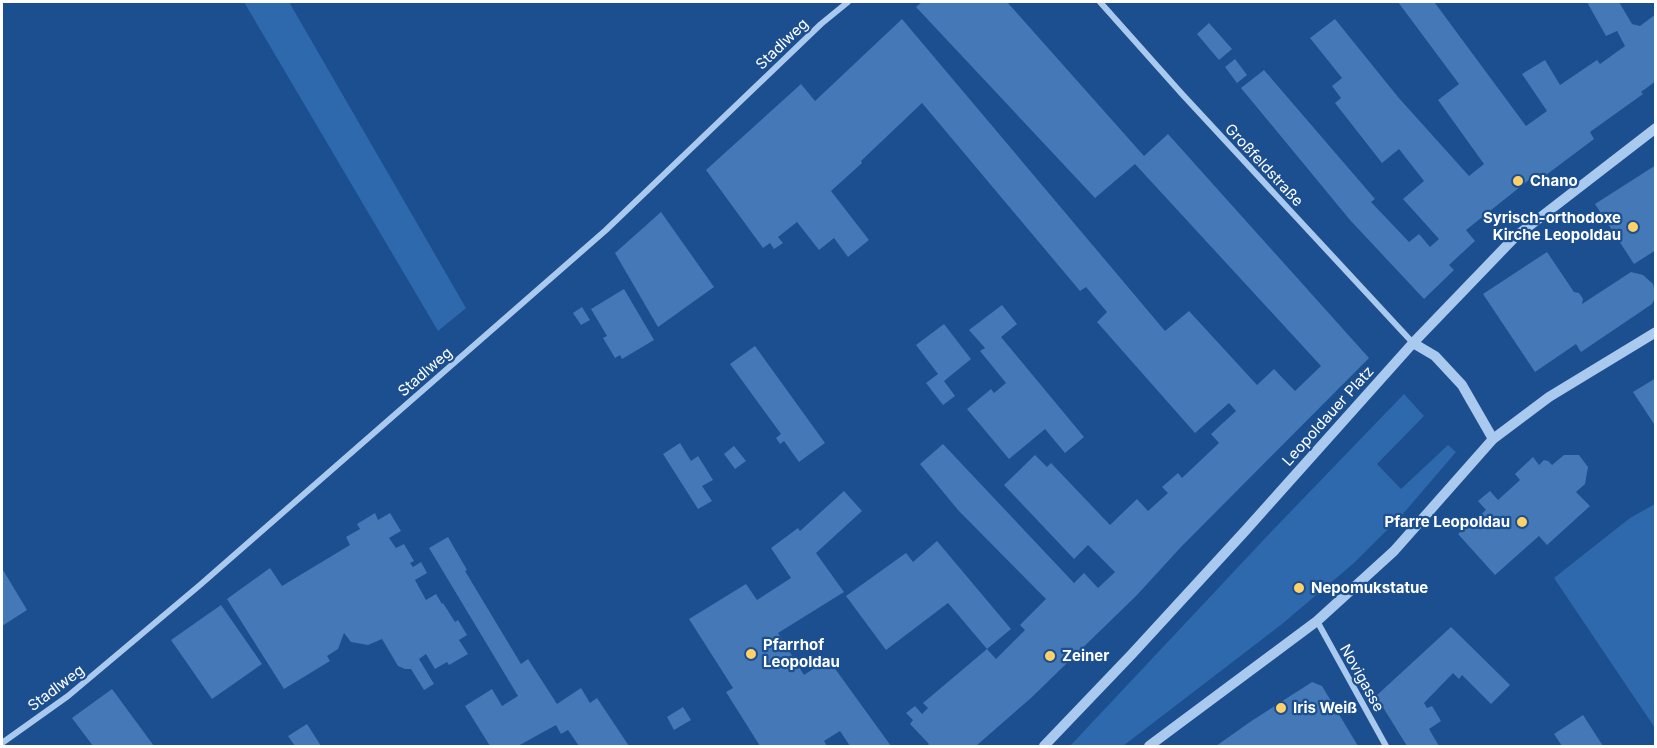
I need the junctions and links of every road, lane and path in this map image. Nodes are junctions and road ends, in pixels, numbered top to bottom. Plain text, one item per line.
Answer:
1 (848, 2) edge
2 (1100, 2) edge
3 (1656, 128) edge
4 (1656, 332) edge
5 (1413, 343) junction
6 (1493, 438) junction
7 (1317, 621) junction
8 (2, 743) edge
9 (1044, 747) edge
10 (1149, 747) edge
11 (1386, 747) edge

1 - 8 street, Stadlweg
2 - 5 street, Großfeldstraße
3 - 5 street, Leopoldauer Platz
4 - 6 street
5 - 6 street
5 - 9 street, Leopoldauer Platz
6 - 7 street
7 - 10 street
7 - 11 street, Novigasse

